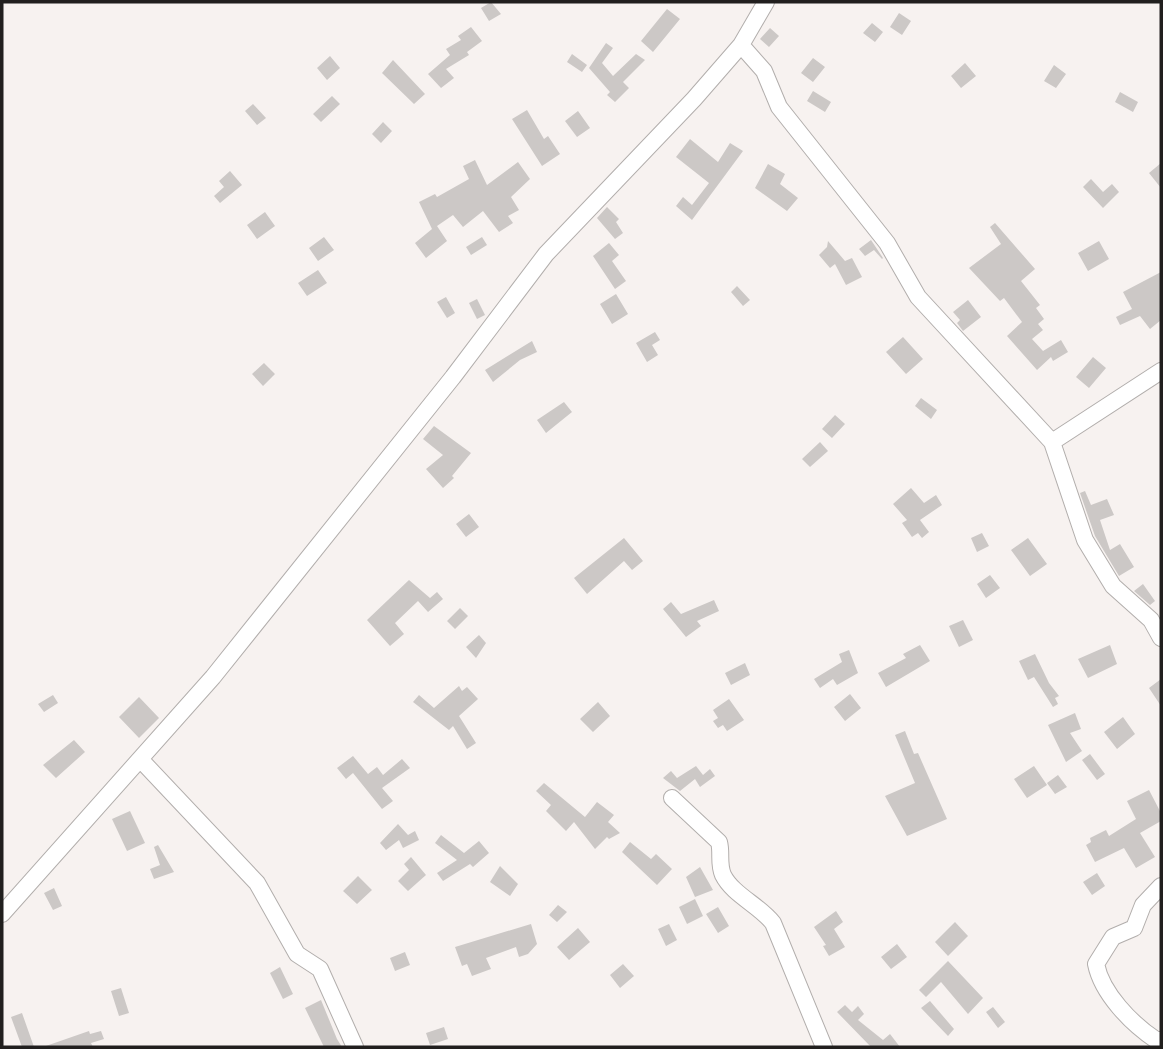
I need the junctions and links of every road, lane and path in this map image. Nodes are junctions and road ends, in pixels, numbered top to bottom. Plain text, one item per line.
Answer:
1 (766, 2) edge
2 (741, 45) junction
3 (1161, 371) edge
4 (1052, 442) junction
5 (1161, 638) edge
6 (140, 759) junction
7 (672, 798) dead end
8 (1161, 886) edge
9 (2, 915) edge
10 (1161, 1040) edge
11 (355, 1047) edge
12 (824, 1047) edge

1 - 2 street
2 - 4 street
2 - 6 street
3 - 4 street
4 - 5 street
6 - 9 street
6 - 11 street
7 - 12 street
8 - 10 street

